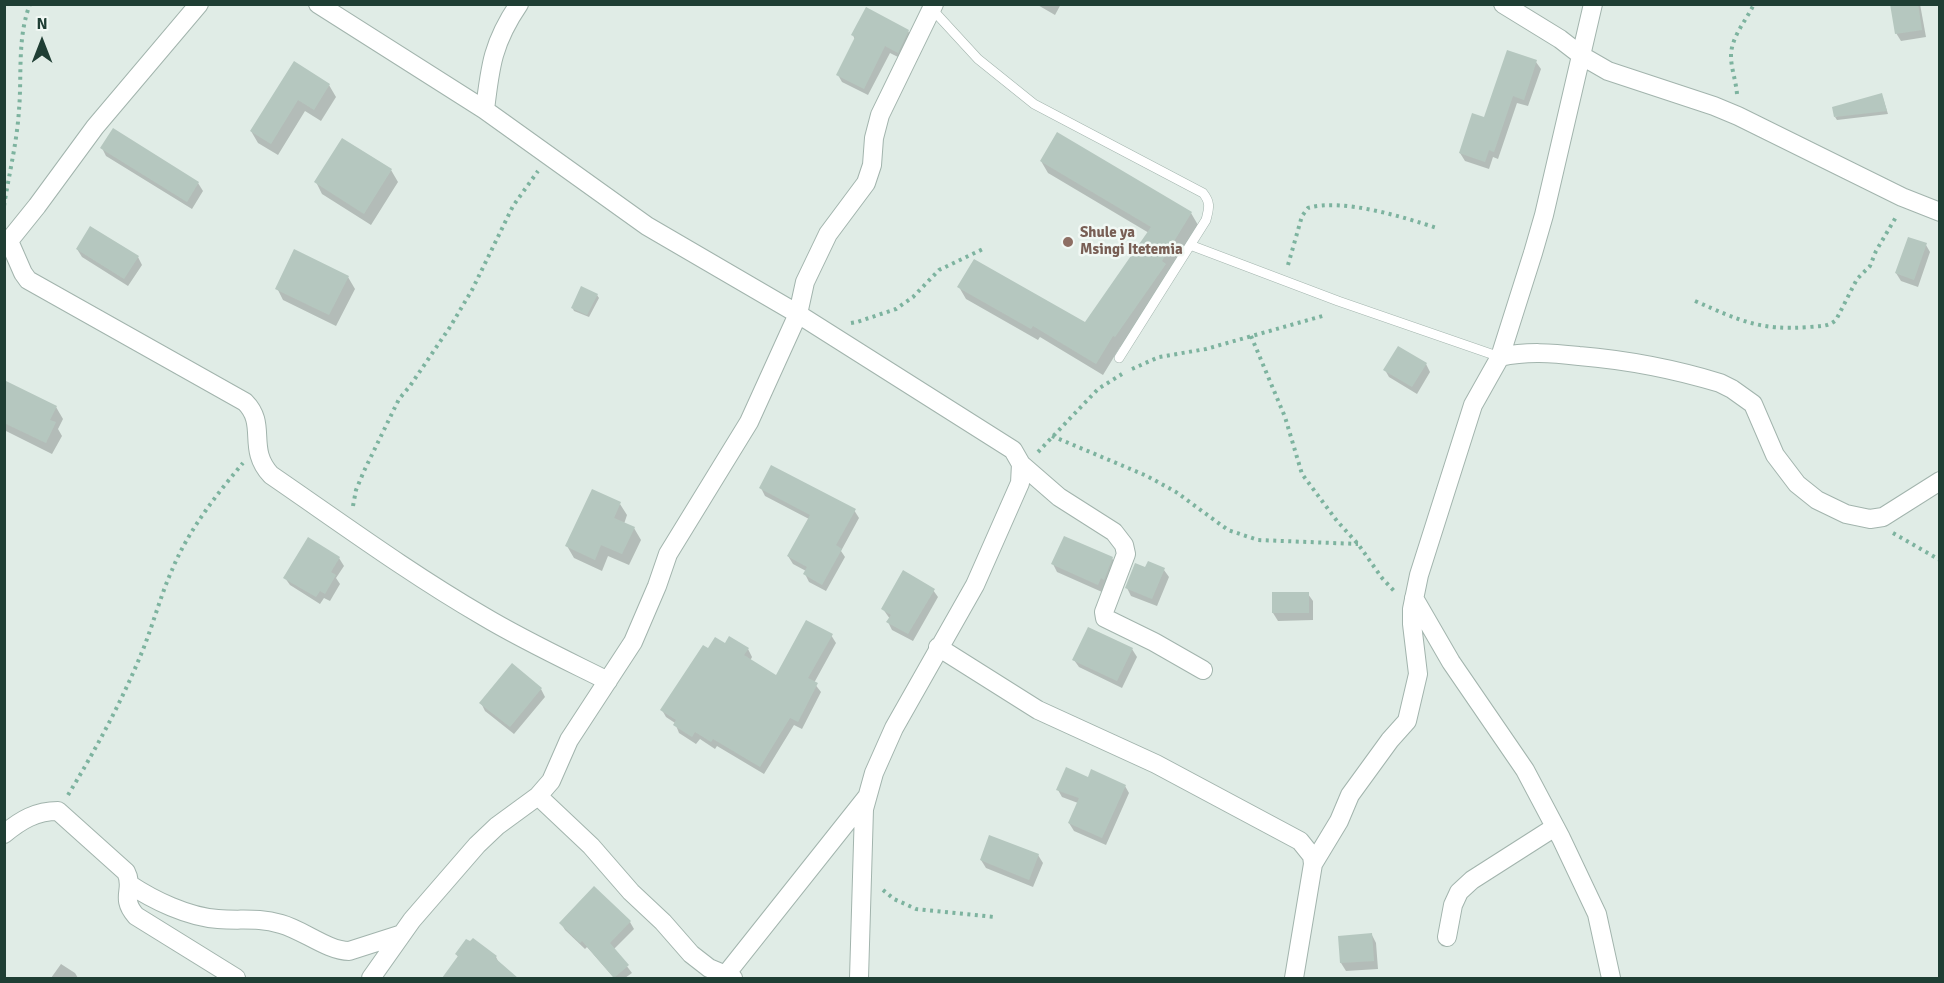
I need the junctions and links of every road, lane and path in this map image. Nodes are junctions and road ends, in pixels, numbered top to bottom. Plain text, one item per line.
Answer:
1 (30, 4) edge
2 (199, 4) edge
3 (318, 4) edge
4 (519, 4) edge
5 (1503, 4) edge
6 (1593, 4) edge
7 (1754, 4) edge
8 (933, 7) edge
9 (1582, 56) junction
10 (485, 110) junction
11 (1738, 116) junction
12 (549, 155) junction
13 (1910, 200) junction
14 (4, 206) edge
15 (1940, 212) edge
16 (1437, 228) dead end
17 (7, 244) edge
18 (1190, 245) junction
19 (983, 249) dead end
20 (1282, 280) junction
21 (1695, 301) dead end
22 (798, 314) junction
23 (1335, 316) dead end
24 (814, 324) junction
25 (1251, 336) junction
26 (1500, 357) junction
27 (1119, 358) dead end
28 (1052, 436) junction
29 (257, 447) junction
30 (1023, 465) junction
31 (1940, 480) edge
32 (1870, 519) junction
33 (356, 535) junction
34 (1358, 544) junction
35 (1940, 560) edge
36 (1413, 605) junction
37 (938, 647) junction
38 (1203, 670) dead end
39 (608, 681) junction
40 (538, 796) junction
41 (867, 796) junction
42 (58, 811) junction
43 (1555, 827) junction
44 (4, 834) edge
45 (1313, 864) junction
46 (861, 872) junction
47 (129, 884) junction
48 (994, 917) dead end
49 (402, 934) junction
50 (1447, 937) dead end
51 (727, 977) edge
52 (236, 978) edge
53 (371, 978) edge
54 (859, 978) edge
55 (1294, 978) edge
56 (1611, 978) edge

1 - 14 path
2 - 17 street
3 - 10 street
4 - 10 street
5 - 9 street
6 - 9 street
7 - 11 path
8 - 18 lane
8 - 22 street
9 - 11 street
9 - 26 street
10 - 12 street
11 - 13 street
12 - 22 street
12 - 33 path
13 - 15 street
13 - 21 path
16 - 20 path
17 - 29 street
18 - 20 lane
18 - 27 lane
19 - 24 path
20 - 26 lane
22 - 24 street
22 - 39 street
23 - 25 path
24 - 30 street
25 - 28 path
25 - 34 path
26 - 32 street
26 - 36 street
28 - 30 path
28 - 34 path
29 - 33 street
29 - 42 path
30 - 37 street
30 - 38 street
31 - 32 street
32 - 35 path
33 - 39 street
34 - 36 path
36 - 43 street
36 - 45 street
37 - 41 street
37 - 45 street
39 - 40 street
40 - 49 street
40 - 51 street
41 - 46 street
41 - 51 street
42 - 44 street
42 - 47 street
43 - 50 street
43 - 56 street
45 - 55 street
46 - 48 path
46 - 54 street
47 - 49 street
47 - 52 street
49 - 53 street

